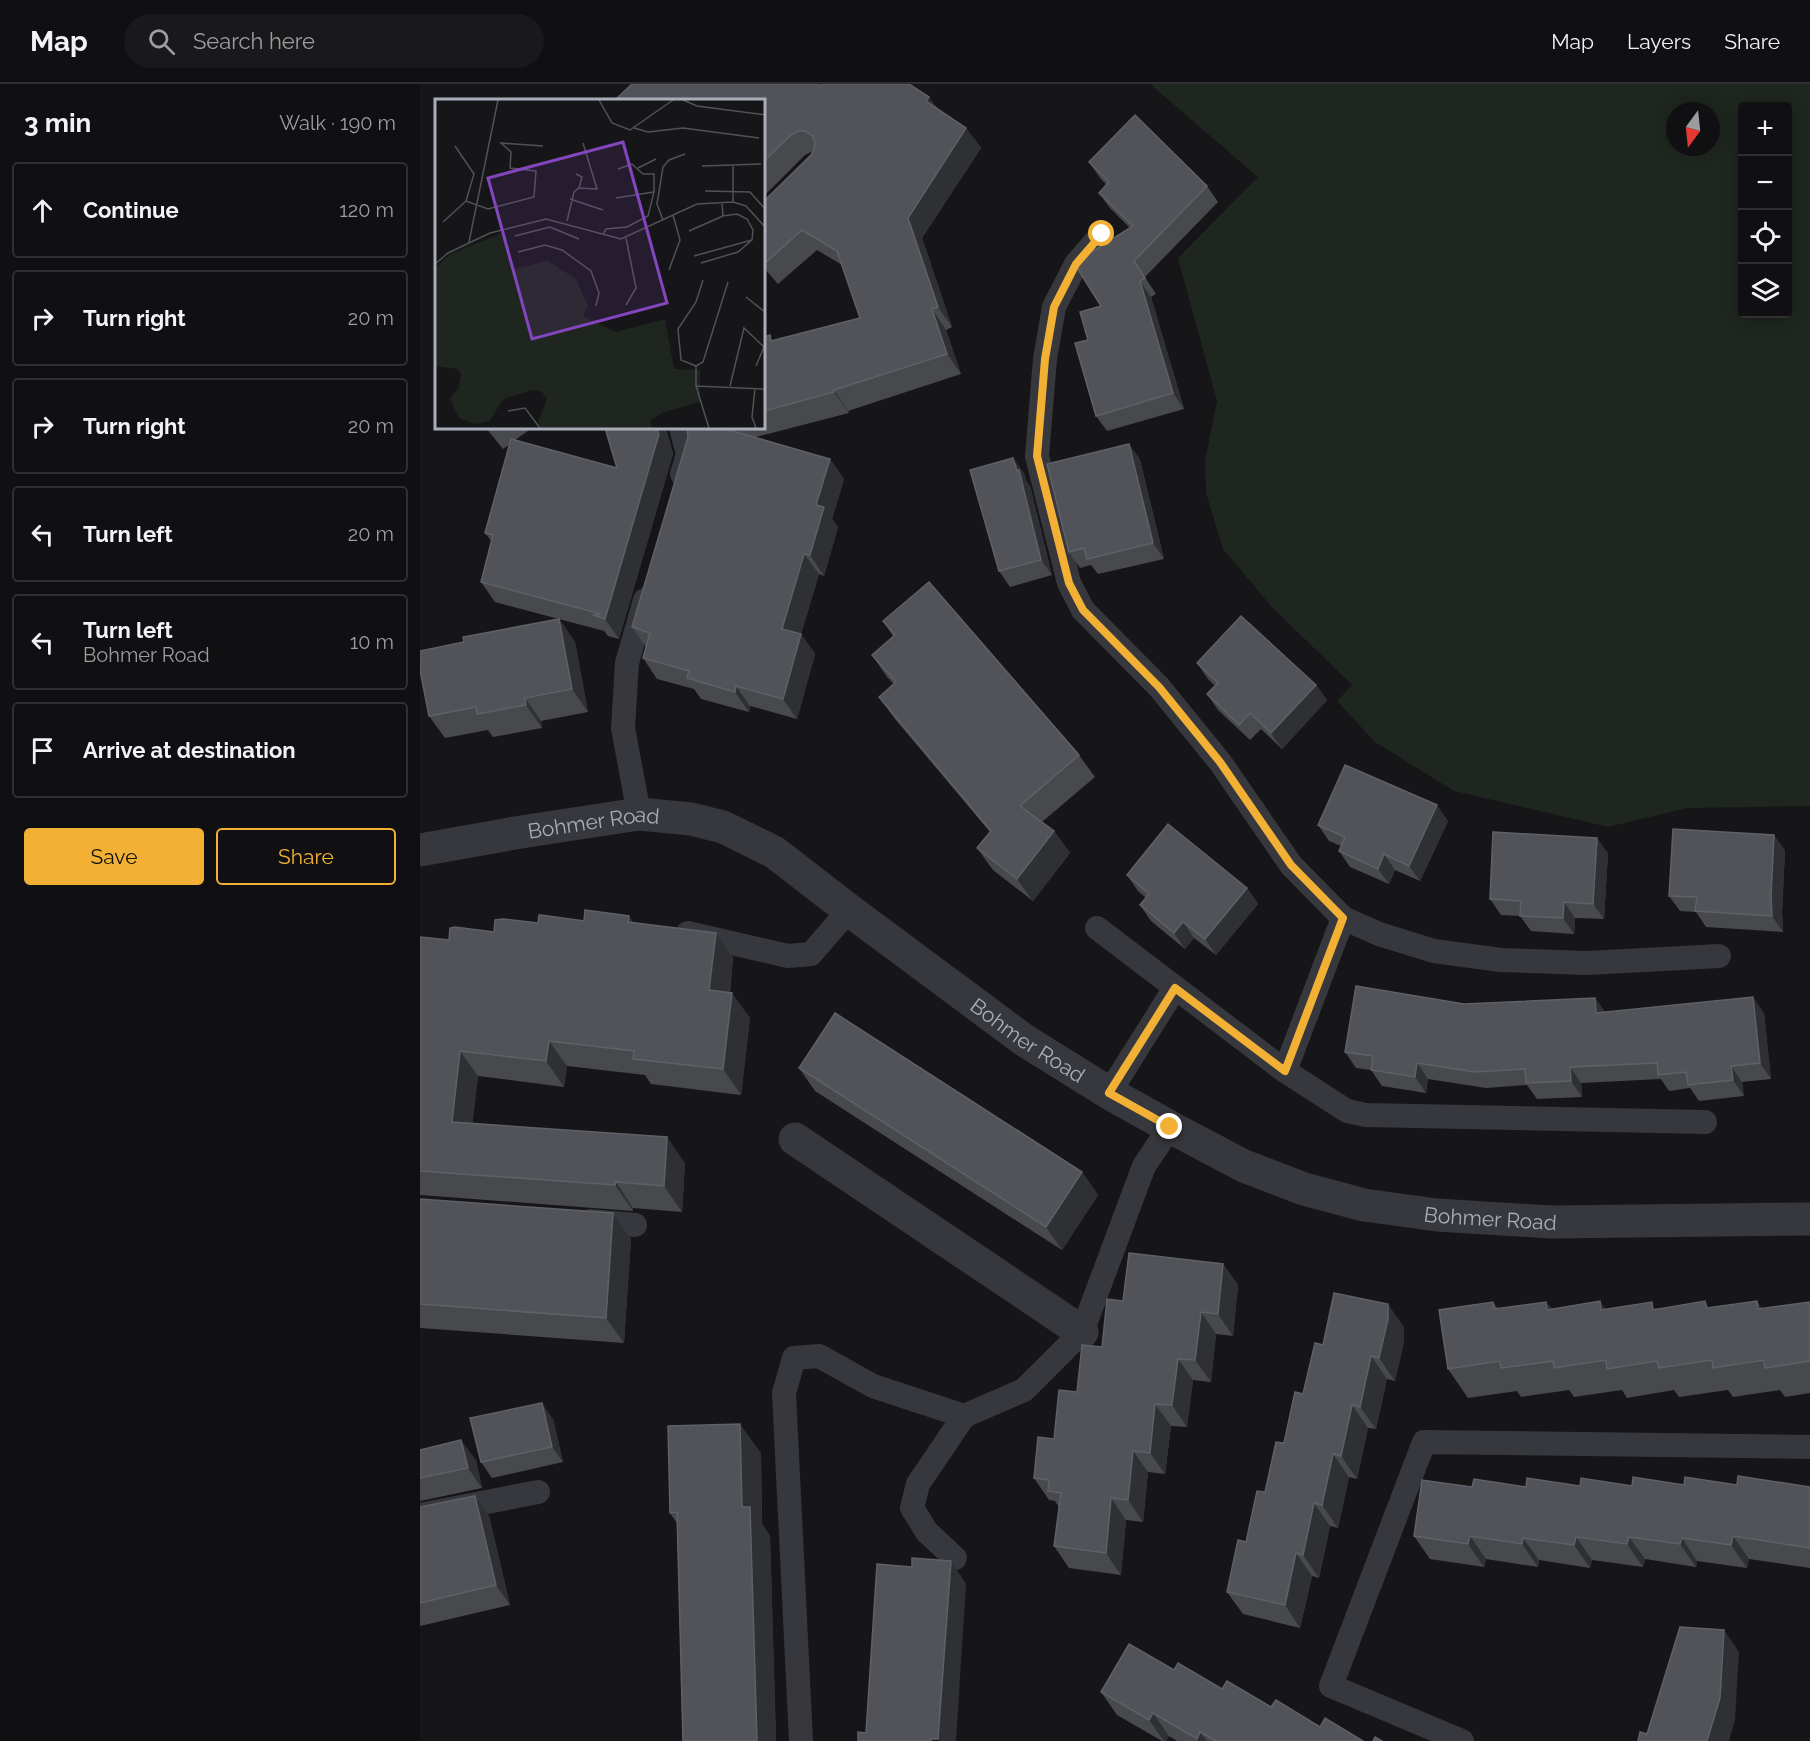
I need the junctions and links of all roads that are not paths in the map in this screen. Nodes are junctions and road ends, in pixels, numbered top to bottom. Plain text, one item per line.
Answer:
1 (1102, 234) dead end
2 (681, 429) edge
3 (675, 498) edge
4 (652, 575) edge
5 (639, 814) junction
6 (420, 850) edge
7 (849, 910) junction
8 (1343, 918) junction
9 (1097, 928) dead end
10 (661, 929) edge
11 (1719, 956) dead end
12 (1175, 988) junction
13 (1285, 1071) junction
14 (1109, 1093) junction
15 (1705, 1122) dead end
16 (1170, 1127) junction
17 (795, 1139) dead end
18 (1810, 1219) edge
19 (563, 1220) edge
20 (635, 1225) dead end
21 (1082, 1332) junction
22 (964, 1416) junction
23 (1810, 1447) edge
24 (538, 1492) dead end
25 (420, 1515) edge
26 (955, 1558) dead end
27 (801, 1741) edge
28 (1462, 1741) edge

1 - 8 lane
2 - 3 lane
4 - 5 lane
5 - 6 street, Bohmer Road
5 - 7 street, Bohmer Road
7 - 10 lane
7 - 14 street, Bohmer Road
8 - 11 lane
8 - 13 lane
9 - 12 lane
12 - 13 lane
12 - 14 lane
13 - 15 lane
14 - 16 street, Bohmer Road
16 - 18 street, Bohmer Road
16 - 21 lane
17 - 21 street
19 - 20 lane
21 - 22 lane
22 - 26 lane
22 - 27 lane
23 - 28 lane
24 - 25 lane

